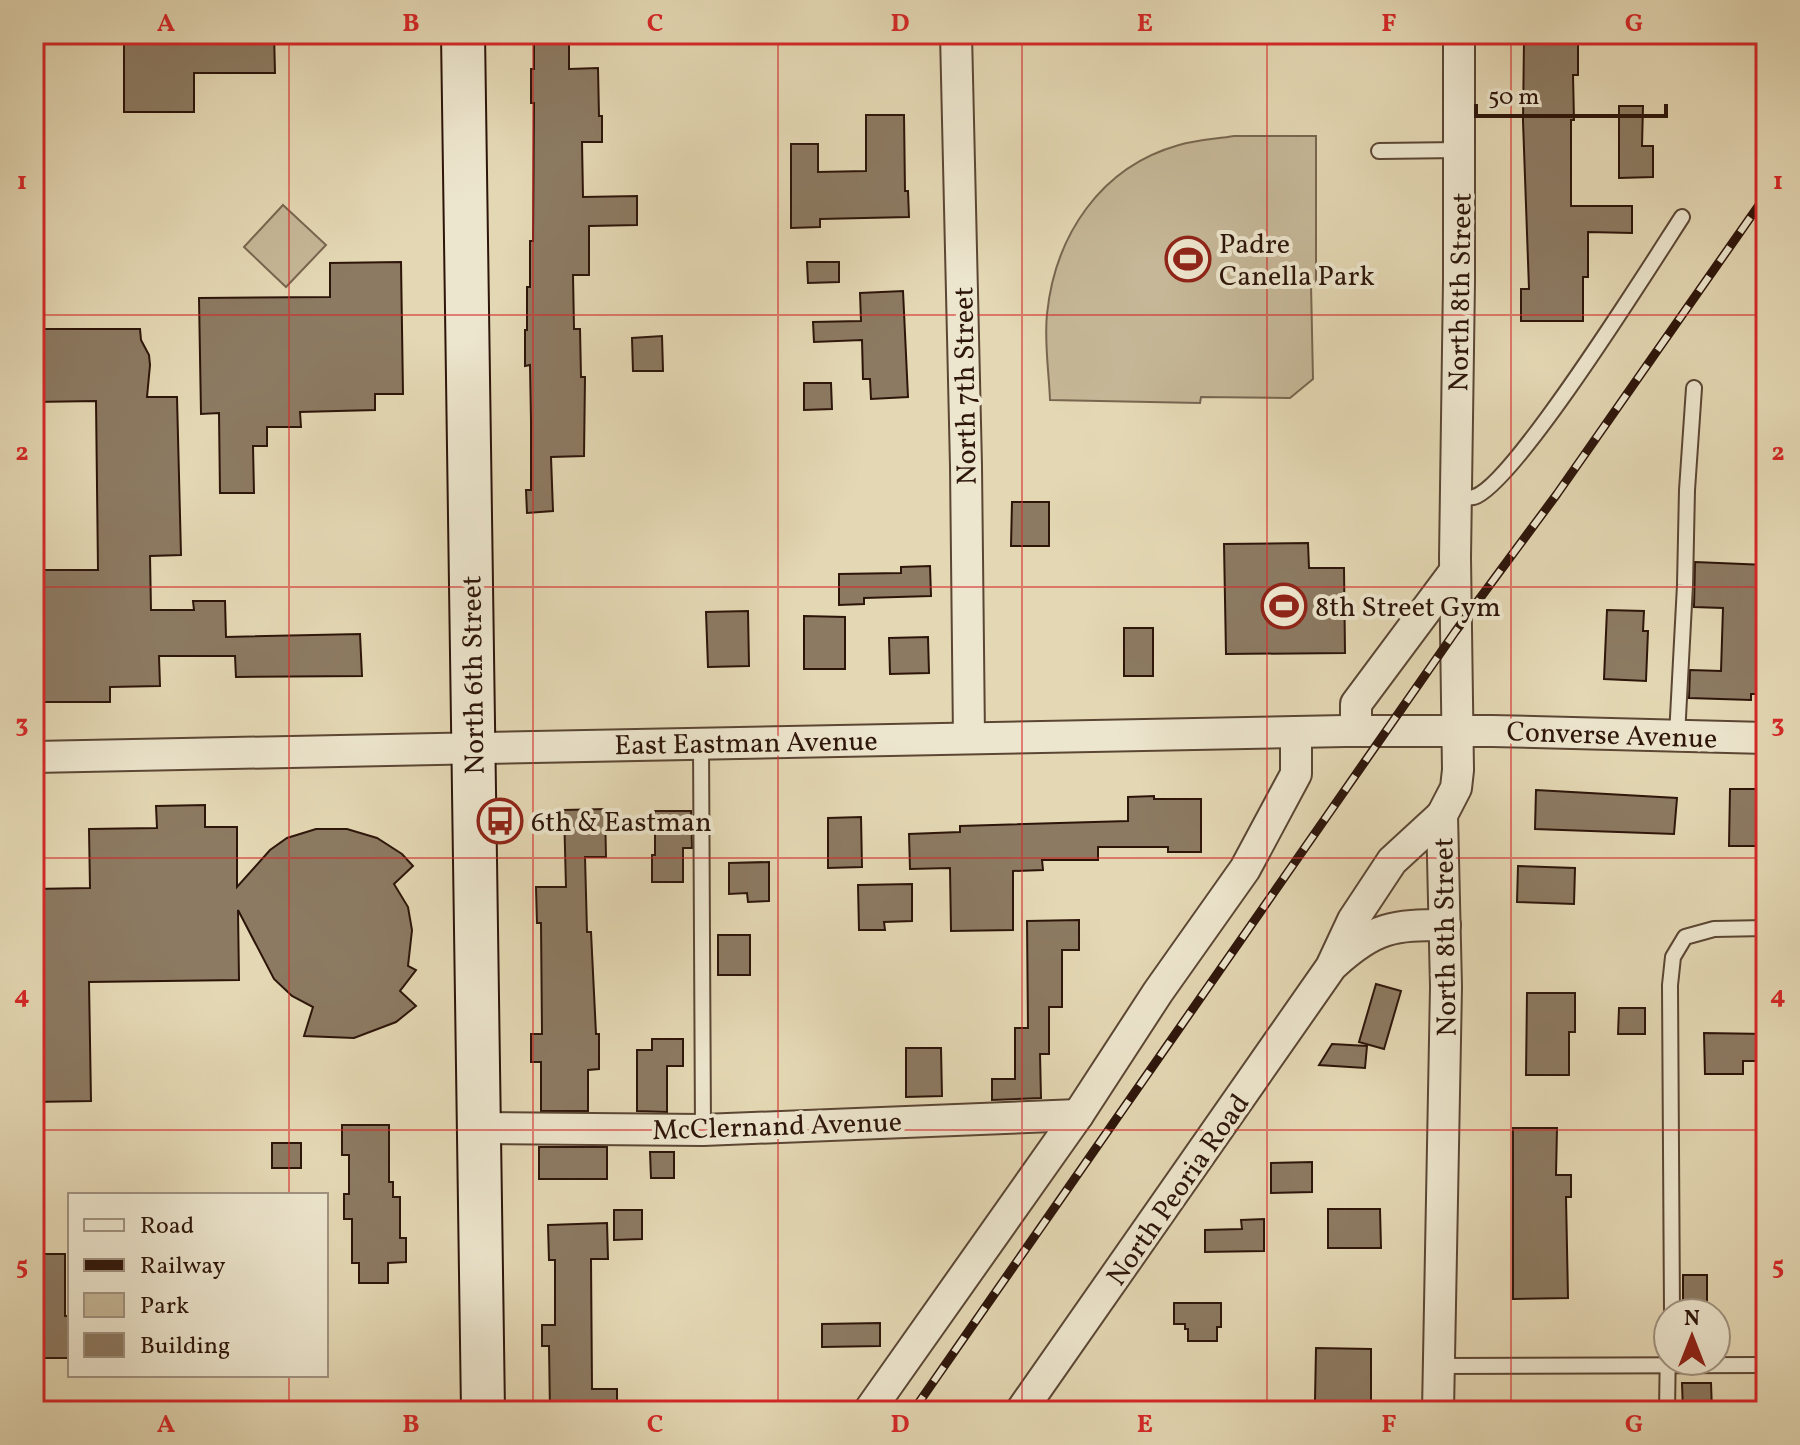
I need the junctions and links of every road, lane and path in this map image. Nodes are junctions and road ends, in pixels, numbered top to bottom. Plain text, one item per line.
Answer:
1 (463, 34) edge
2 (956, 34) edge
3 (1459, 34) edge
4 (1460, 150) junction
5 (1379, 151) dead end
6 (1682, 217) dead end
7 (1694, 388) dead end
8 (1456, 497) junction
9 (1455, 571) junction
10 (1356, 731) junction
11 (1458, 731) junction
12 (1296, 732) junction
13 (1677, 736) junction
14 (969, 738) junction
15 (1766, 738) edge
16 (701, 743) junction
17 (474, 748) junction
18 (34, 757) edge
19 (1442, 815) junction
20 (1445, 925) junction
21 (1766, 928) edge
22 (1331, 967) junction
23 (1078, 1115) junction
24 (477, 1128) junction
25 (703, 1130) junction
26 (1672, 1297) edge
27 (1652, 1365) edge
28 (1732, 1365) edge
29 (1766, 1365) edge
30 (1440, 1366) junction
31 (1666, 1377) edge
32 (483, 1411) edge
33 (869, 1411) edge
34 (1021, 1411) edge
35 (1438, 1411) edge
36 (1667, 1411) edge

1 - 17 main road, North 6th Street
2 - 14 street, North 7th Street
3 - 4 street, North 8th Street
4 - 5 lane
4 - 8 street, North 8th Street
6 - 8 lane
7 - 13 lane
8 - 9 street, North 8th Street
9 - 10 street
9 - 11 street, North 8th Street
10 - 11 street, East Eastman Avenue
10 - 12 street, East Eastman Avenue
11 - 13 street, Converse Avenue
11 - 19 street, North 8th Street
12 - 14 street, East Eastman Avenue
12 - 23 street
13 - 15 street, Converse Avenue
14 - 16 street, East Eastman Avenue
16 - 17 street, East Eastman Avenue
16 - 25 lane
17 - 18 street, East Eastman Avenue
17 - 24 main road, North 6th Street
19 - 20 street, North 8th Street
19 - 22 street, North Peoria Road
20 - 22 street, North Peoria Road
20 - 30 street, North 8th Street
21 - 26 lane
22 - 34 street, North Peoria Road
23 - 25 street, McClernand Avenue
23 - 33 street
24 - 25 street, McClernand Avenue
24 - 32 main road, North 6th Street
27 - 30 lane
28 - 29 lane
30 - 35 street, North 8th Street
31 - 36 lane

